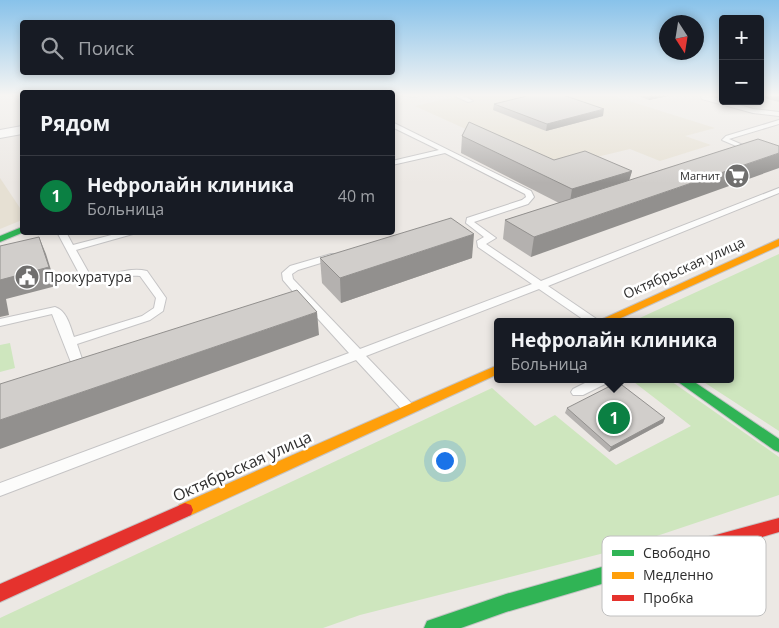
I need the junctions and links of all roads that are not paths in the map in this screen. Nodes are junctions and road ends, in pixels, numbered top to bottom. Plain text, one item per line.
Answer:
1 (771, 124) edge
2 (395, 126) edge
3 (20, 130) edge
4 (0, 134) edge
5 (446, 151) junction
6 (744, 154) edge
7 (395, 162) edge
8 (779, 190) edge
9 (20, 231) edge
10 (63, 235) edge
11 (124, 235) edge
12 (501, 235) dead end
13 (0, 238) edge
14 (491, 238) junction
15 (779, 242) edge
16 (70, 248) junction
17 (344, 253) edge
18 (540, 285) junction
19 (302, 295) junction
20 (273, 304) edge
21 (589, 318) edge
22 (611, 318) edge
23 (0, 323) edge
24 (70, 342) junction
25 (357, 354) junction
26 (78, 365) edge
27 (494, 371) edge
28 (596, 383) edge
29 (686, 383) edge
30 (578, 392) dead end
31 (409, 409) junction
32 (779, 446) edge
33 (0, 490) edge
34 (779, 525) edge
35 (740, 536) edge
36 (602, 576) edge
37 (0, 593) edge
38 (434, 628) edge

1 - 6 lane
2 - 5 lane
3 - 4 street
5 - 7 lane
5 - 14 lane
8 - 18 lane
9 - 13 street
10 - 16 lane
11 - 16 lane
12 - 14 lane
14 - 18 lane
15 - 22 street, Октябрьская улица
16 - 24 lane
17 - 19 lane
18 - 21 lane
18 - 25 lane
19 - 20 lane
19 - 25 lane
23 - 24 lane
24 - 26 lane
25 - 31 lane
25 - 33 lane
27 - 31 street, Октябрьская улица
28 - 30 lane
29 - 32 street
31 - 37 street, Октябрьская улица
34 - 35 street
36 - 38 street

